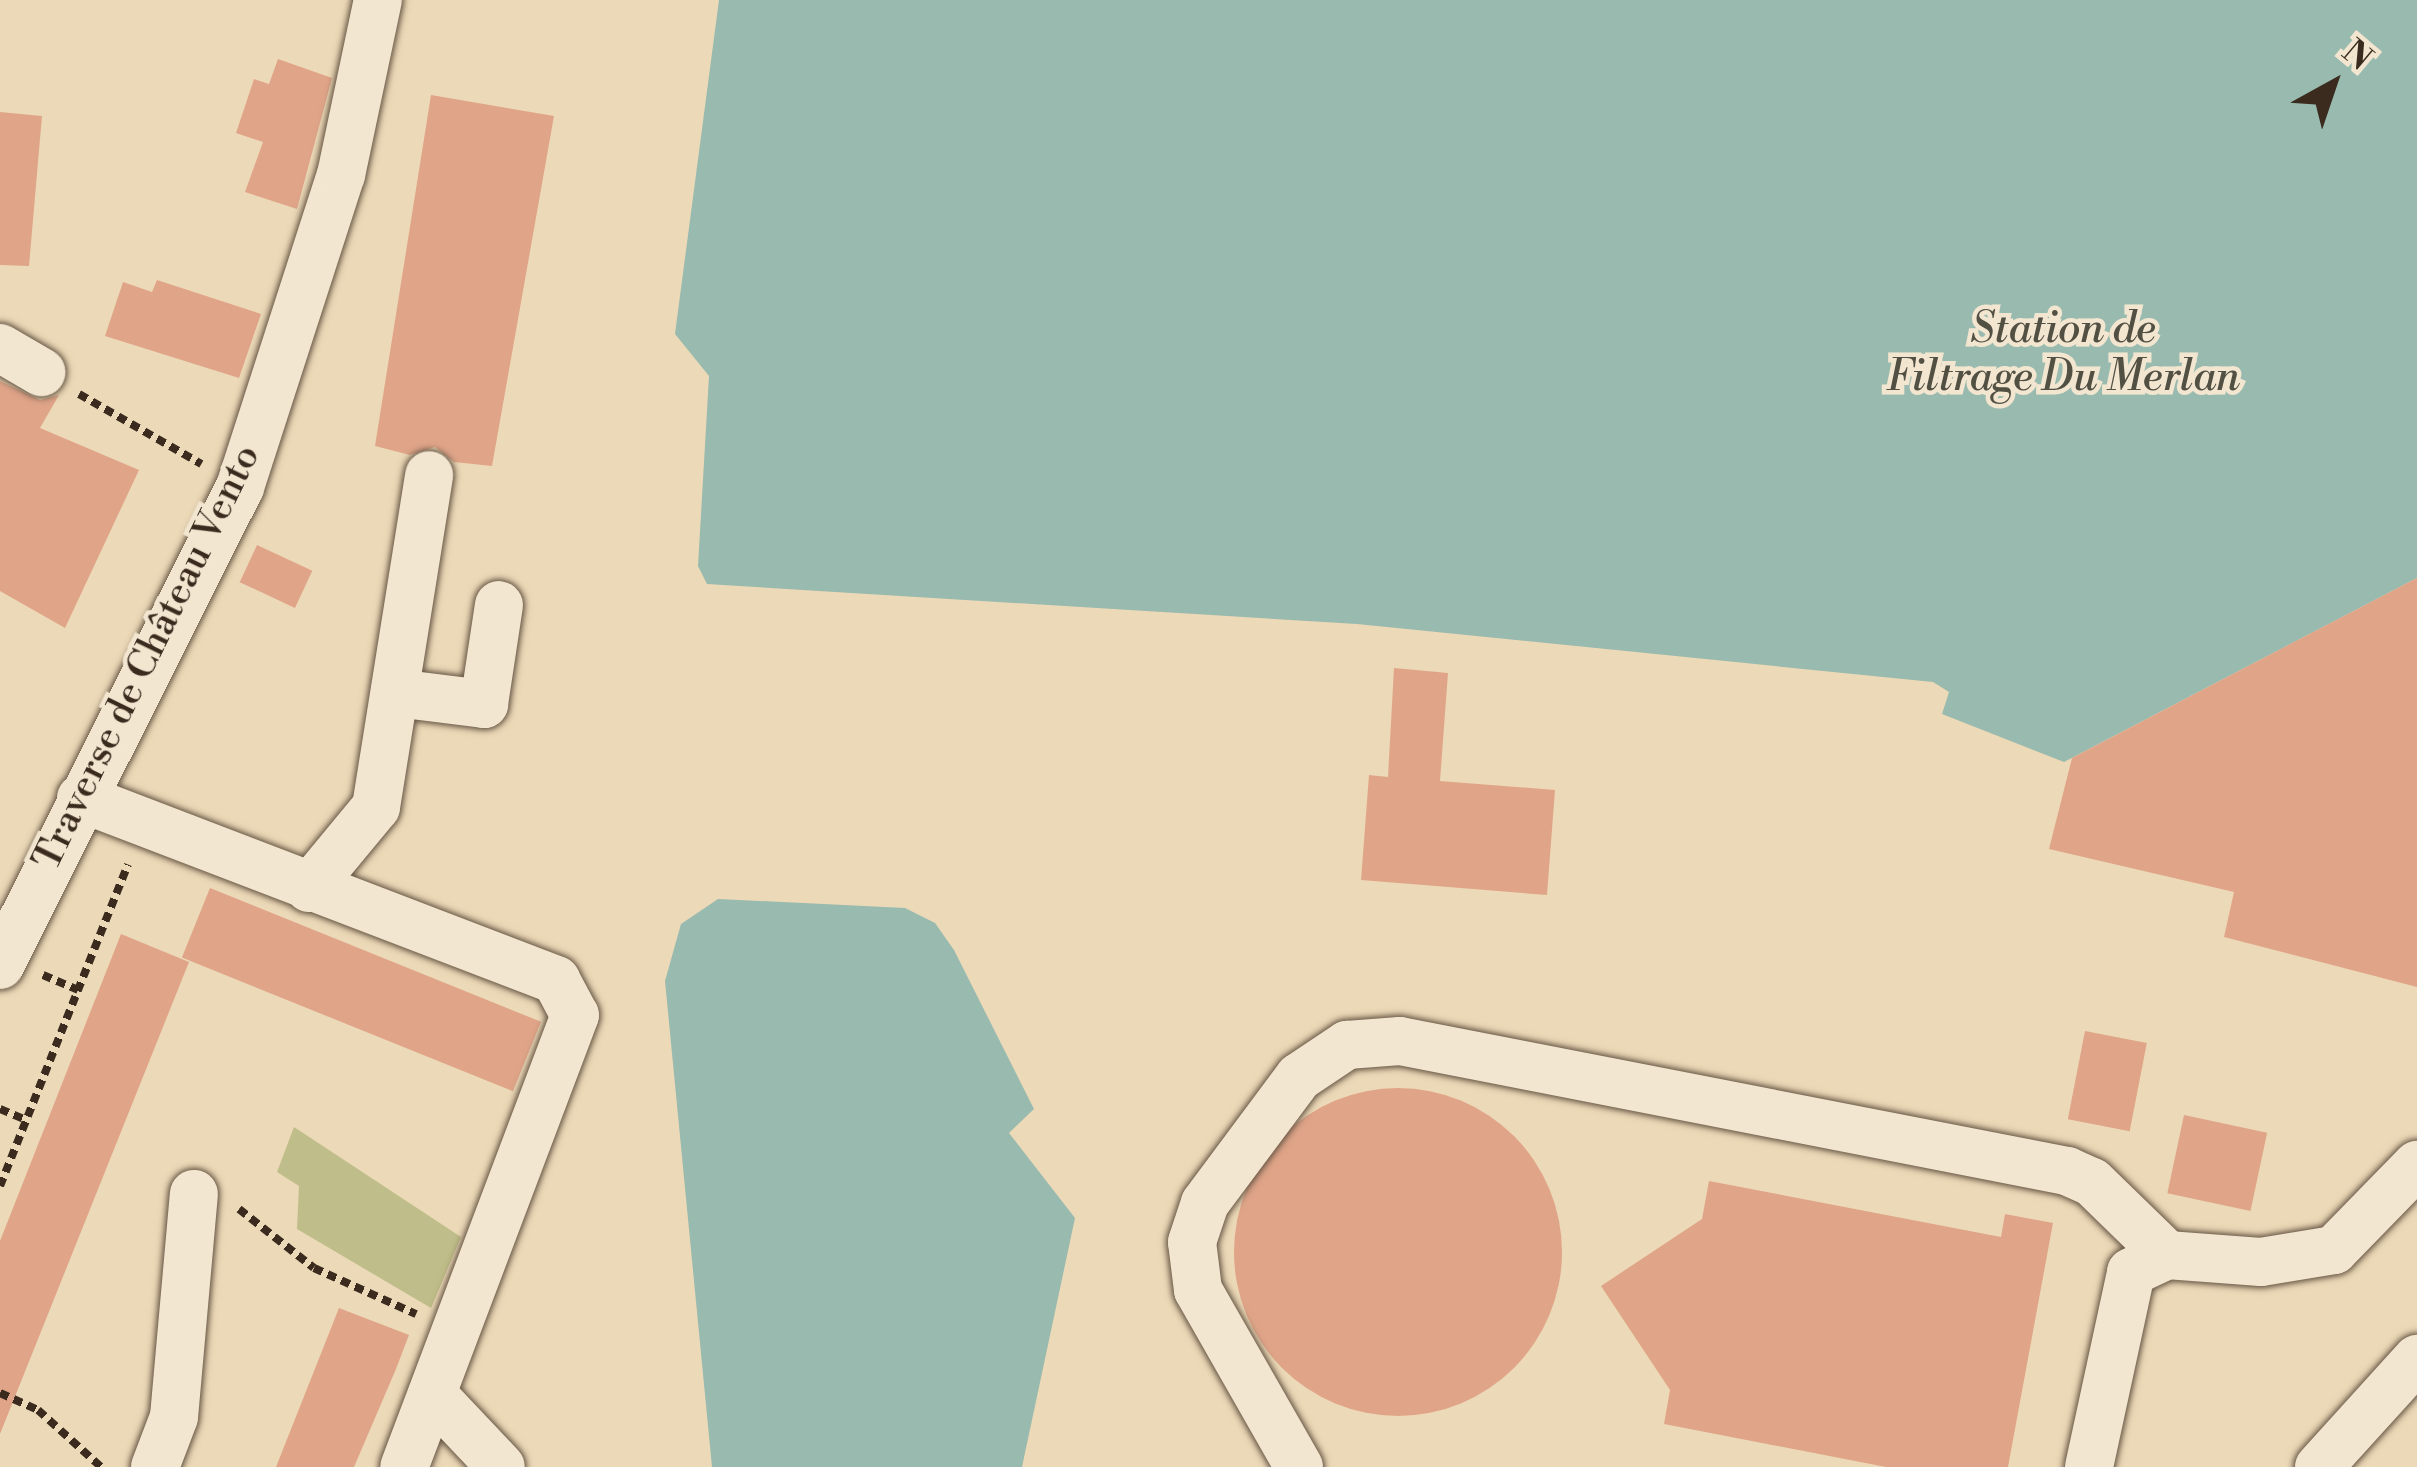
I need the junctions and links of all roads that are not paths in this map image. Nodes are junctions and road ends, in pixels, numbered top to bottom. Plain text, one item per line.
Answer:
1 (378, 0) edge
2 (0, 348) edge
3 (41, 372) road end
4 (429, 475) dead end
5 (499, 604) dead end
6 (396, 693) junction
7 (81, 799) junction
8 (309, 888) junction
9 (0, 964) edge
10 (2417, 1165) edge
11 (194, 1194) road end
12 (2167, 1255) junction
13 (2417, 1359) edge
14 (432, 1394) junction
15 (155, 1467) edge
16 (404, 1467) edge
17 (501, 1467) edge
18 (1299, 1467) edge
19 (2089, 1467) edge
20 (2319, 1467) edge

1 - 7 street, Traverse de Château Vento
2 - 3 street
4 - 6 street
5 - 6 street
6 - 8 street
7 - 8 street
7 - 9 street, Traverse de Château Vento
8 - 14 street
10 - 12 street
11 - 15 street
12 - 18 street
12 - 19 street
13 - 20 street
14 - 16 street
14 - 17 street

